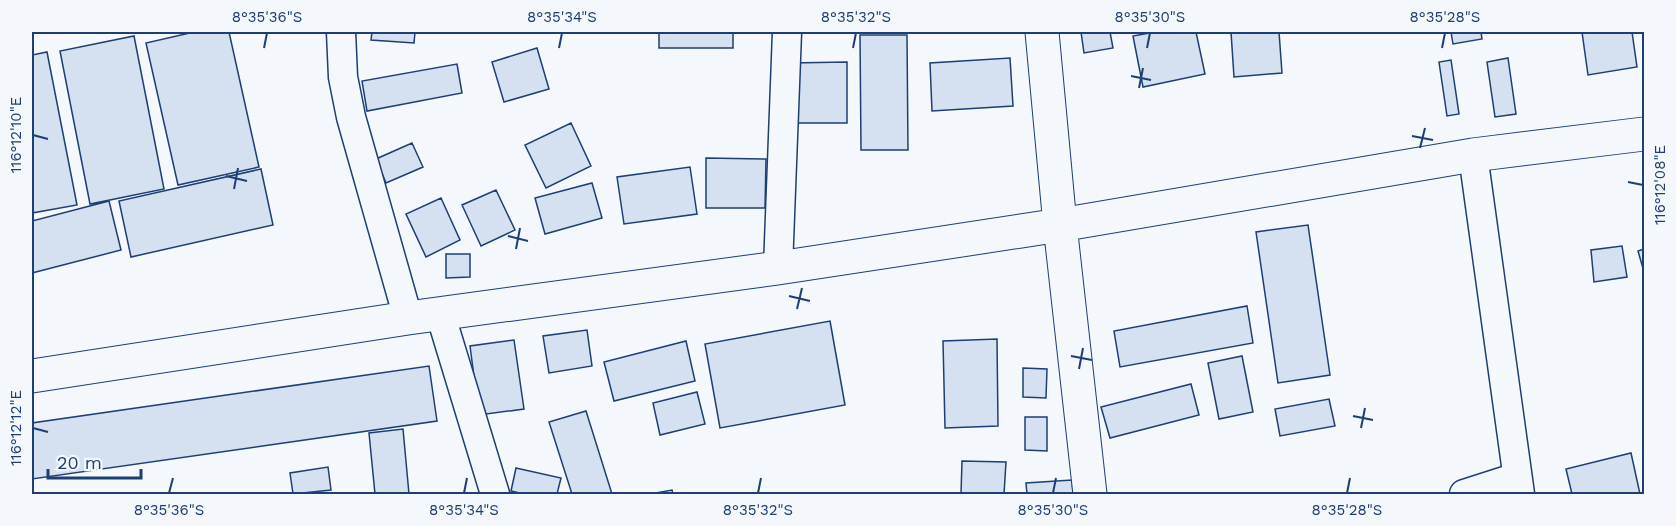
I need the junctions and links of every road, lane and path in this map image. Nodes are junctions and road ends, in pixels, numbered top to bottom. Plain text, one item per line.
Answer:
1 (341, 32) edge
2 (787, 32) edge
3 (1042, 32) edge
4 (1644, 134) edge
5 (1473, 155) junction
6 (1060, 225) junction
7 (778, 268) junction
8 (440, 313) junction
9 (408, 318) junction
10 (32, 376) edge
11 (1519, 486) edge
12 (495, 495) edge
13 (1090, 495) edge
14 (1464, 495) edge

1 - 9 street
2 - 7 street
3 - 6 street
4 - 5 street
5 - 6 street
5 - 11 street
6 - 7 street
6 - 13 street
7 - 8 street
8 - 9 street
8 - 12 street
9 - 10 street
11 - 14 street

